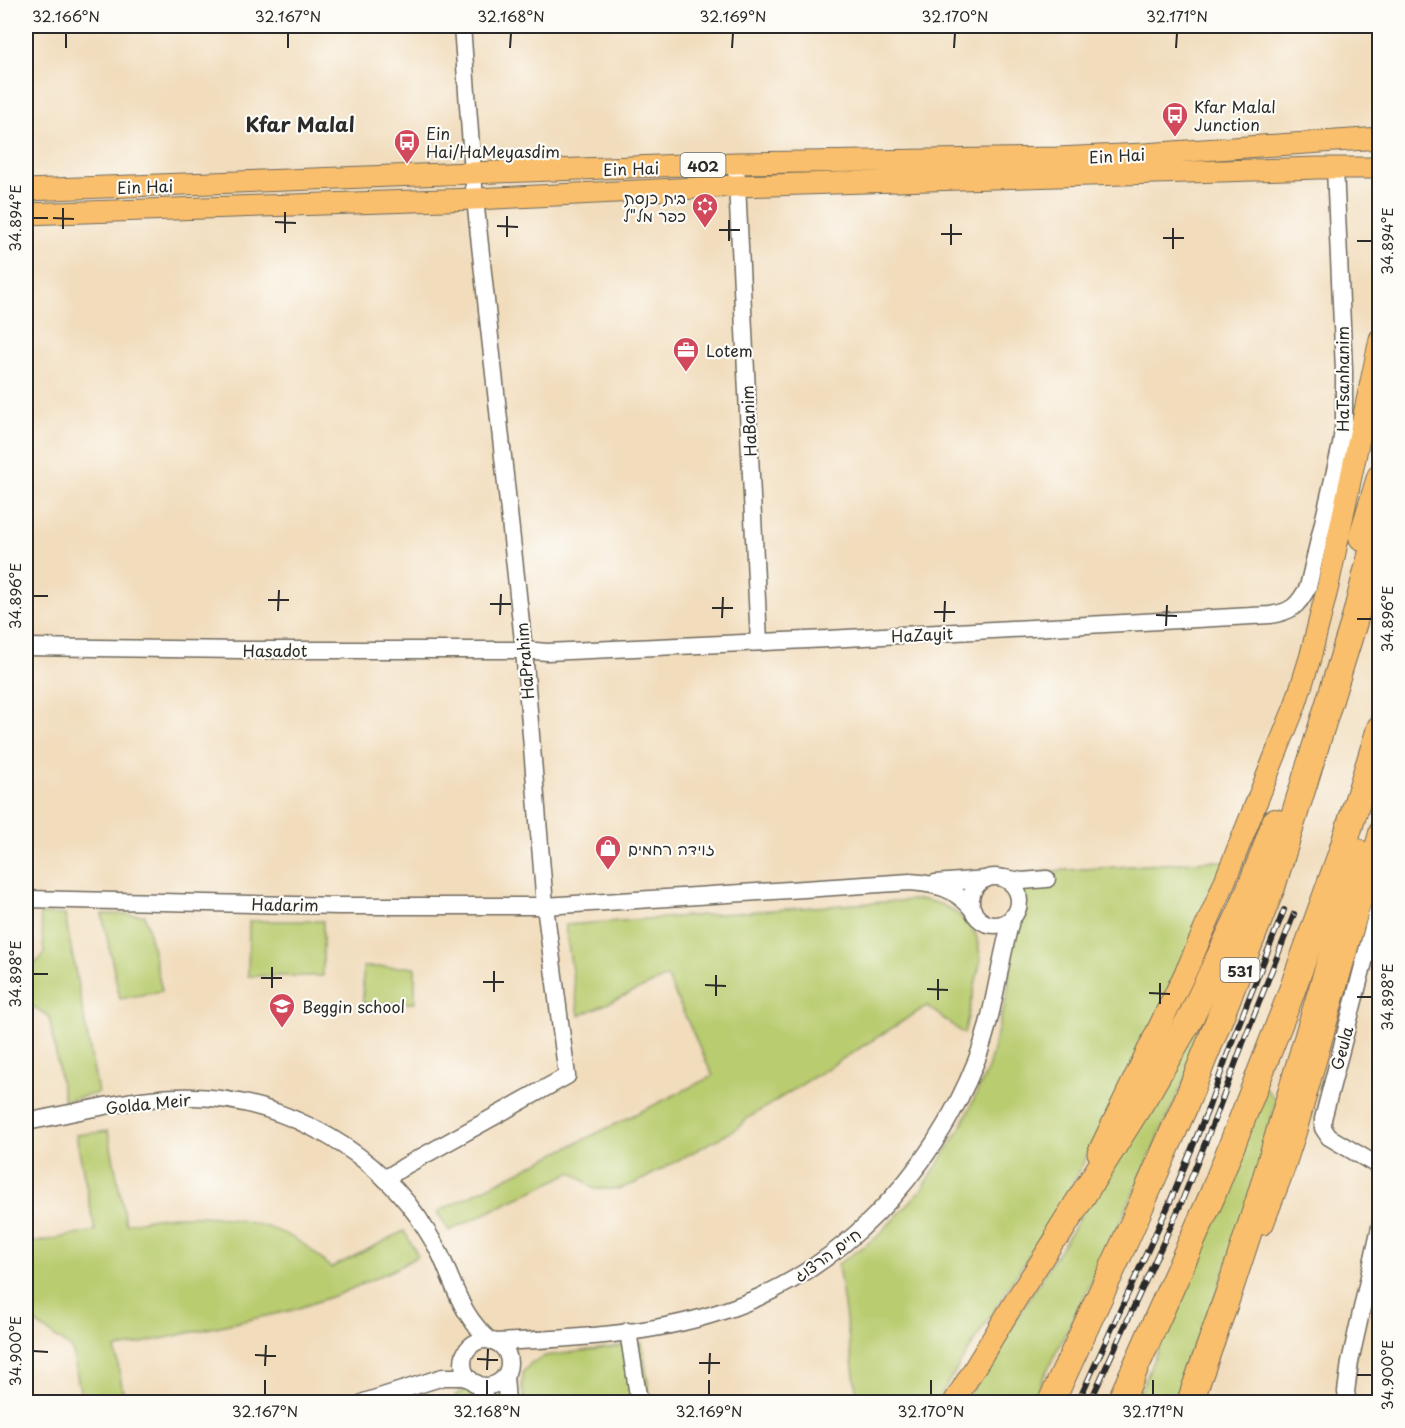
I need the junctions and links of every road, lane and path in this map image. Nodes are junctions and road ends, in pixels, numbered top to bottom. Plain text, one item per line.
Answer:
1 (462, 26) edge
2 (1380, 138) edge
3 (736, 163) junction
4 (1345, 168) junction
5 (1380, 168) edge
6 (473, 174) junction
7 (1380, 179) edge
8 (736, 186) junction
9 (26, 190) edge
10 (475, 199) junction
11 (26, 214) edge
12 (1380, 339) edge
13 (1380, 477) edge
14 (1380, 520) edge
15 (1308, 587) joint
16 (759, 642) junction
17 (26, 647) edge
18 (524, 650) junction
19 (1380, 728) edge
20 (1380, 754) edge
21 (1380, 831) edge
22 (1004, 878) junction
23 (986, 879) junction
24 (925, 883) junction
25 (26, 899) edge
26 (1380, 901) edge
27 (545, 906) junction
28 (1015, 912) junction
29 (978, 916) junction
30 (1001, 962) junction
31 (26, 1122) edge
32 (1380, 1167) edge
33 (385, 1179) junction
34 (1380, 1227) edge
35 (1059, 1233) junction
36 (463, 1308) junction
37 (628, 1331) junction
38 (547, 1340) junction
39 (493, 1342) junction
40 (466, 1354) junction
41 (507, 1373) junction
42 (433, 1380) junction
43 (473, 1381) junction
44 (364, 1402) edge
45 (487, 1402) edge
46 (507, 1402) edge
47 (639, 1402) edge
48 (954, 1402) edge
49 (1051, 1402) edge
50 (1120, 1402) edge
51 (1191, 1402) edge
52 (1348, 1402) edge

1 - 6 street, HaPrahim
2 - 3 main road, Ein Hai / 402
3 - 6 main road, Ein Hai / 402
3 - 8 street, HaBanim
4 - 5 main road, Ein Hai / 402
4 - 7 main road
4 - 8 main road, Ein Hai / 402
4 - 15 street, HaTsanhanim
6 - 9 main road, Ein Hai / 402
6 - 10 street, HaPrahim
8 - 10 main road, Ein Hai / 402
8 - 16 street, HaBanim
10 - 11 main road, Ein Hai / 402
10 - 18 street, HaPrahim
12 - 35 main road
13 - 35 highway
14 - 49 highway, 531
15 - 16 street, HaZayit
16 - 18 street, HaZayit
17 - 18 street, Hasadot
18 - 27 street, HaPrahim
19 - 50 highway
20 - 51 highway
21 - 51 main road
22 - 23 street
22 - 28 street
22 - 28 street
23 - 24 street
23 - 29 street
24 - 27 street
24 - 29 street
25 - 27 street, Hadarim
26 - 32 street, Geula
27 - 33 street, HaPrahim
28 - 29 street
28 - 30 street, חיים הרצוג
29 - 30 street
30 - 37 street, חיים הרצוג
31 - 33 street, Golda Meir
33 - 36 street, Golda Meir
34 - 52 street
35 - 48 main road
36 - 39 street, Golda Meir
36 - 40 street, Golda Meir
37 - 38 street, חיים הרצוג
37 - 47 street
38 - 39 street, חיים הרצוג
38 - 41 street
39 - 40 street
39 - 41 street
40 - 42 street
40 - 43 street
41 - 43 street
41 - 46 street
42 - 43 street
42 - 44 street
43 - 45 street

